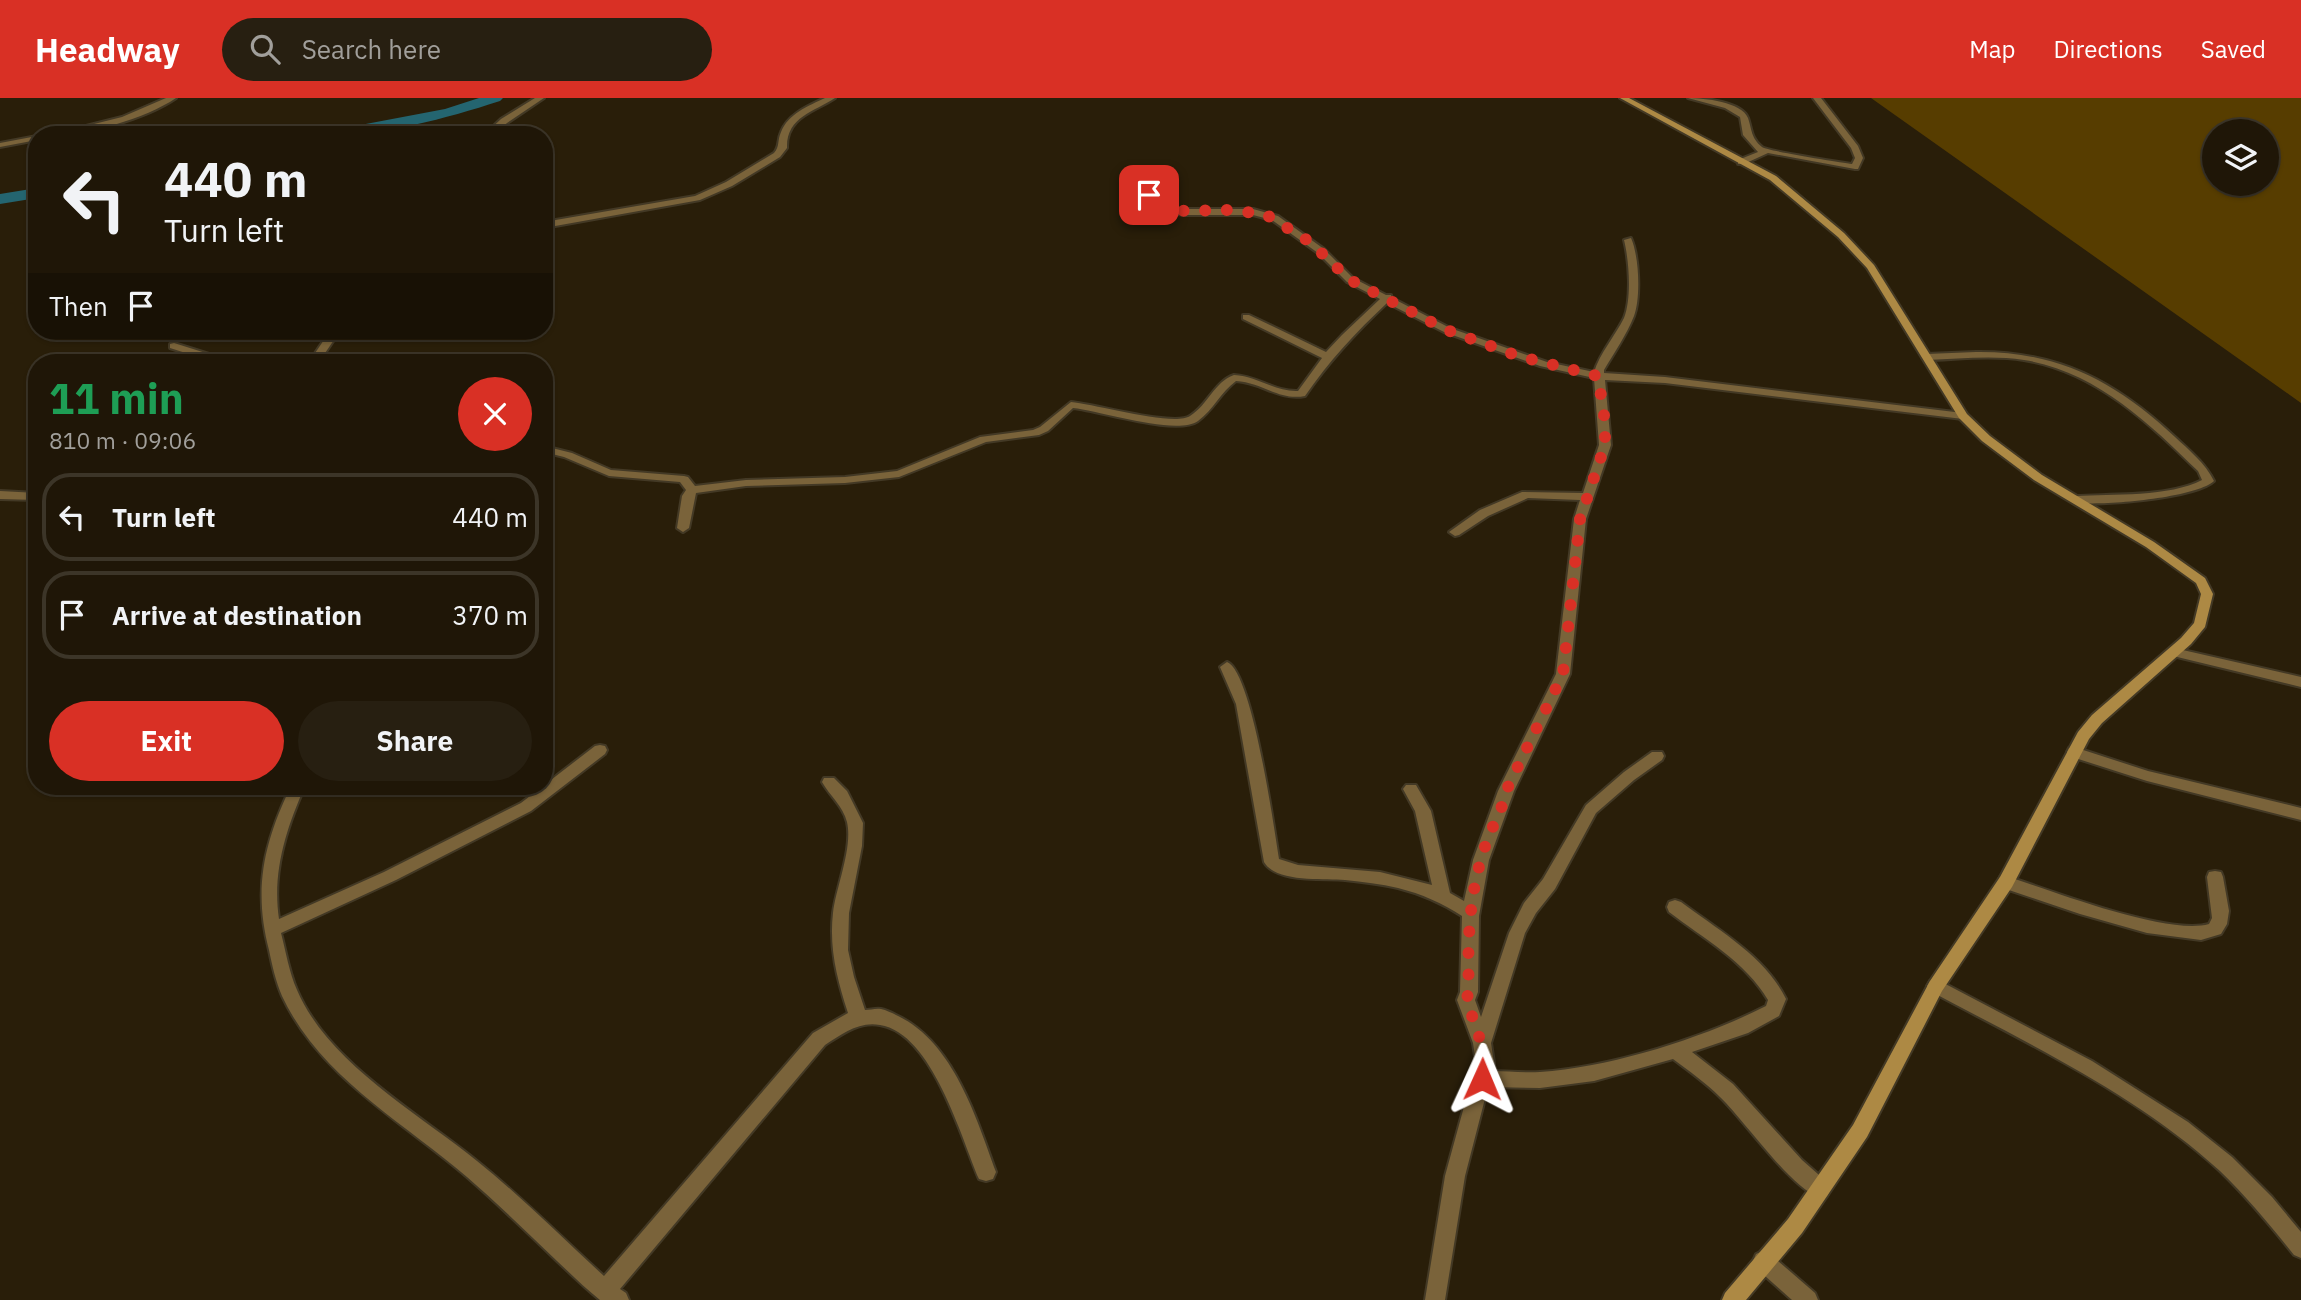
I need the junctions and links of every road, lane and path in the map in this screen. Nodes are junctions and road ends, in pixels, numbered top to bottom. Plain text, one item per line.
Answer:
1 (172, 98) edge
2 (540, 98) edge
3 (831, 98) edge
4 (1624, 98) edge
5 (1692, 98) edge
6 (1817, 98) edge
7 (94, 126) edge
8 (498, 126) edge
9 (28, 140) edge
10 (0, 145) edge
11 (1762, 152) junction
12 (1741, 162) junction
13 (1147, 183) dead end
14 (553, 223) edge
15 (1628, 240) dead end
16 (1388, 297) junction
17 (1246, 317) dead end
18 (174, 346) dead end
19 (199, 354) edge
20 (1328, 357) junction
21 (1927, 358) junction
22 (1598, 376) junction
23 (1964, 416) junction
24 (553, 452) edge
25 (692, 490) junction
26 (0, 495) edge
27 (28, 497) edge
28 (1586, 497) junction
29 (2076, 500) junction
30 (683, 528) dead end
31 (1455, 532) dead end
32 (2174, 652) junction
33 (1227, 667) dead end
34 (2301, 682) edge
35 (600, 750) dead end
36 (2074, 752) junction
37 (1657, 756) dead end
38 (830, 782) dead end
39 (553, 786) edge
40 (1411, 789) dead end
41 (294, 795) edge
42 (542, 795) edge
43 (2301, 814) edge
44 (2215, 877) dead end
45 (2006, 882) junction
46 (1442, 895) junction
47 (1675, 907) dead end
48 (1469, 912) junction
49 (271, 930) junction
50 (1936, 986) junction
51 (858, 1017) junction
52 (1482, 1043) junction
53 (1676, 1050) junction
54 (1482, 1079) junction
55 (986, 1172) dead end
56 (1820, 1189) junction
57 (2301, 1248) edge
58 (1763, 1261) junction
59 (612, 1295) edge
60 (1435, 1300) edge
61 (1732, 1300) edge
62 (1808, 1300) edge

1 - 7 street
2 - 8 street
3 - 14 street
4 - 12 street
5 - 11 street
6 - 11 street
9 - 10 street
11 - 12 street
12 - 21 street
13 - 16 street
15 - 22 street
16 - 20 street
16 - 22 street
17 - 20 street
18 - 19 street
20 - 25 street
21 - 23 street
21 - 29 street
22 - 23 street
22 - 28 street
23 - 29 street
24 - 25 street
25 - 30 street
26 - 27 street
28 - 31 street
28 - 48 street
29 - 32 street
32 - 34 street
32 - 36 street
33 - 46 street
35 - 39 street
36 - 43 street
36 - 45 street
37 - 52 street
38 - 51 street
40 - 46 street
41 - 49 street
42 - 49 street
44 - 45 street
45 - 50 street
46 - 48 street
47 - 53 street
48 - 52 street
49 - 59 street
50 - 56 street
50 - 57 street
51 - 55 street
51 - 59 street
52 - 54 street
53 - 54 street
53 - 56 street
54 - 60 street
56 - 58 street
58 - 61 street
58 - 62 street

